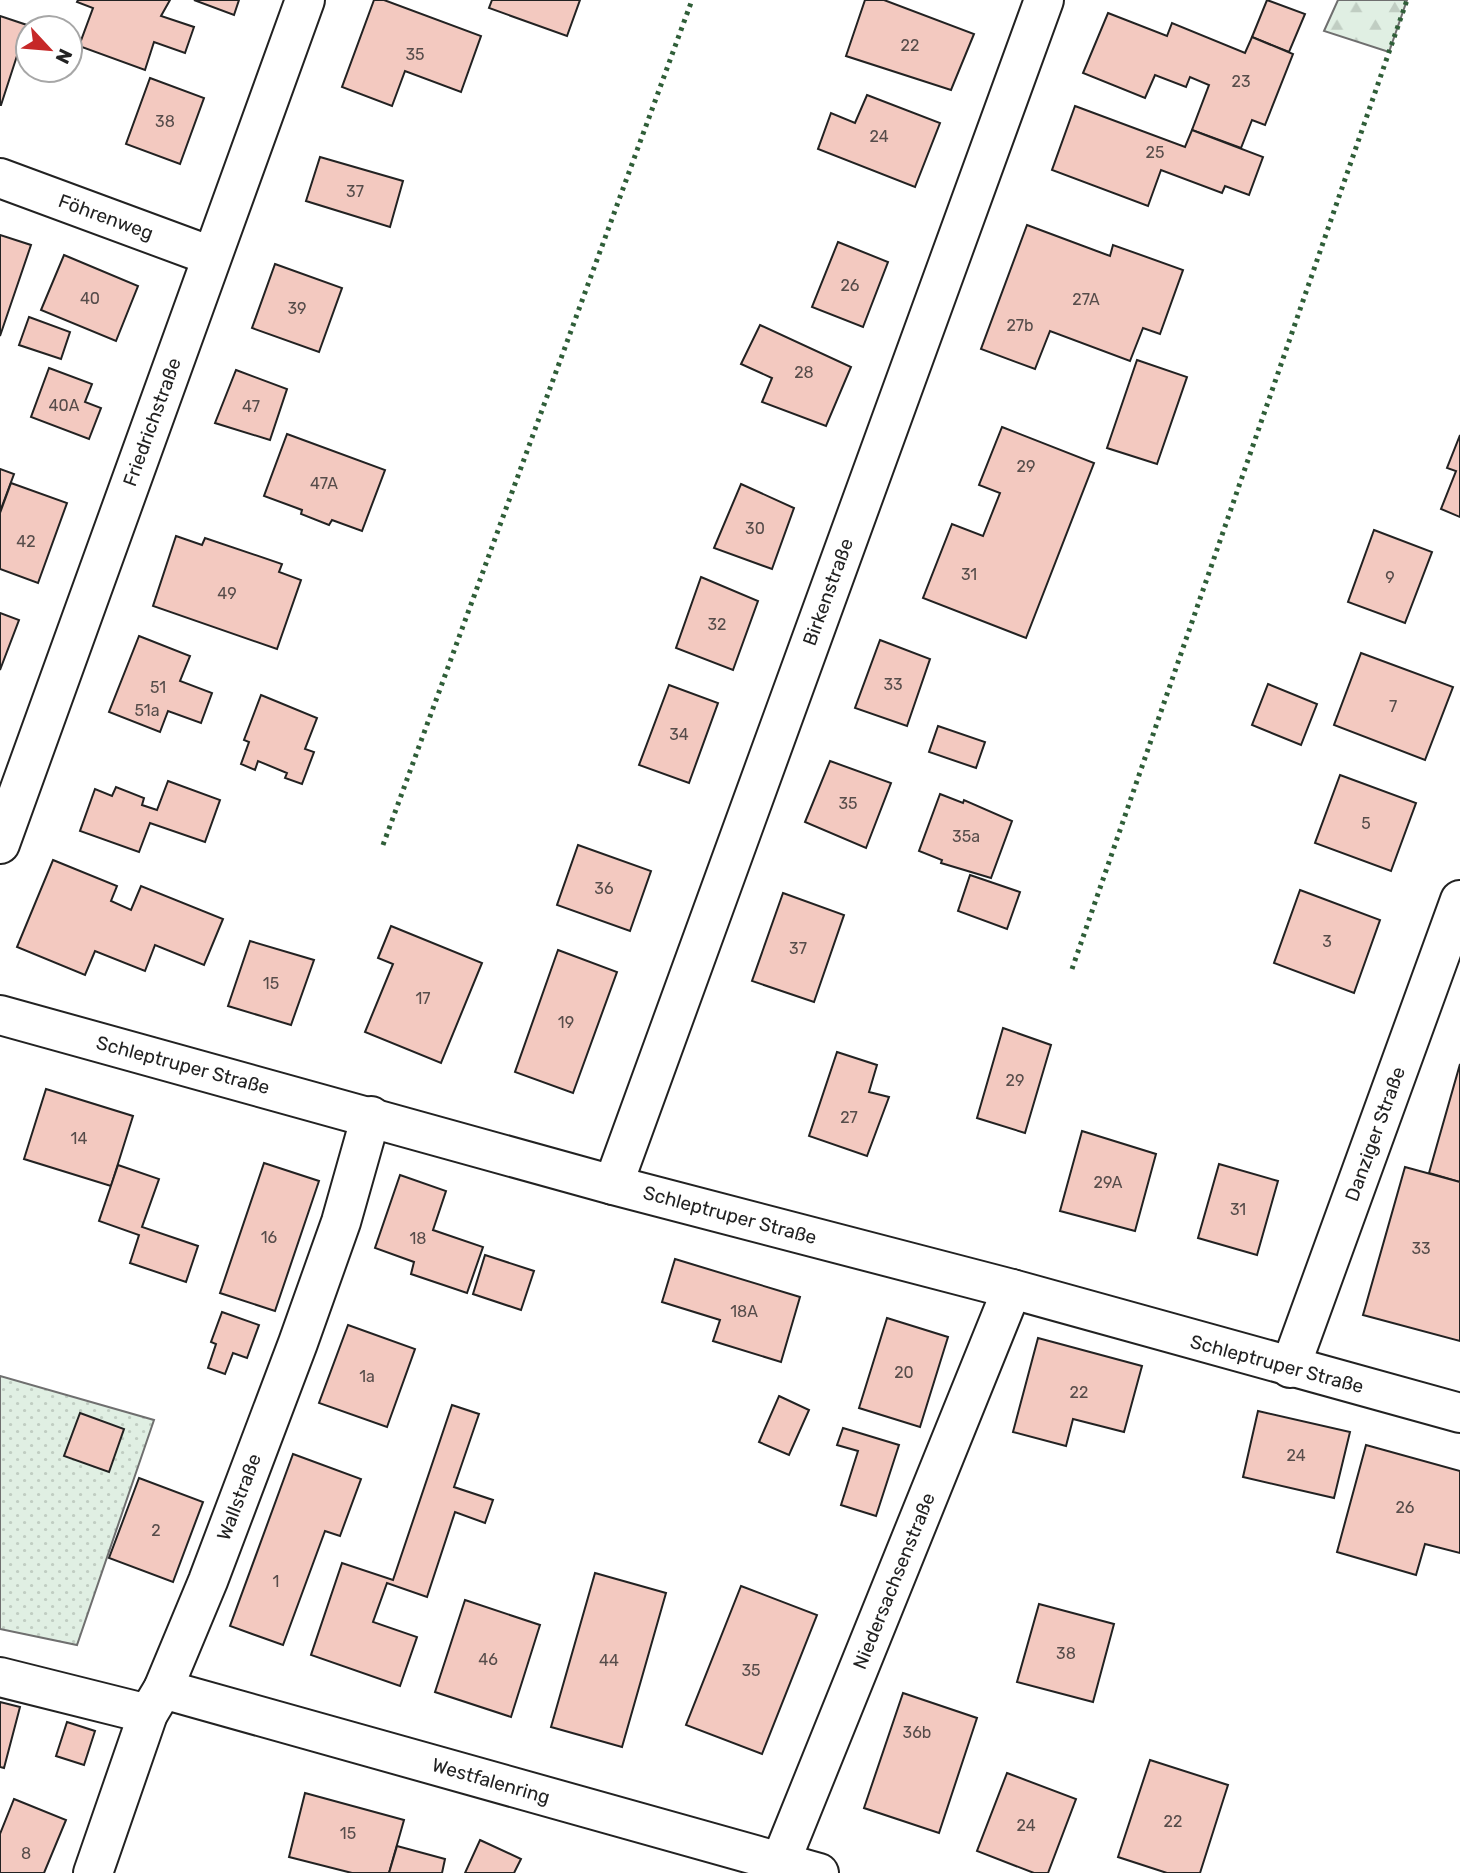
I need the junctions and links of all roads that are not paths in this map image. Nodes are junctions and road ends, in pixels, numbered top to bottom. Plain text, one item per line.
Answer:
1 (305, 0) edge
2 (1044, 0) edge
3 (0, 178) edge
4 (211, 257) junction
5 (0, 844) edge
6 (1460, 900) edge
7 (0, 1015) edge
8 (371, 1116) junction
9 (612, 1185) junction
10 (1012, 1289) junction
11 (1290, 1368) junction
12 (1460, 1413) edge
13 (0, 1677) edge
14 (155, 1701) junction
15 (778, 1868) edge
16 (93, 1873) edge
17 (819, 1873) edge

1 - 4 street, Friedrichstraße
2 - 9 street, Birkenstraße
3 - 4 street, Föhrenweg
4 - 5 street, Friedrichstraße
6 - 11 street, Danziger Straße
7 - 8 street, Schleptruper Straße
8 - 9 street, Schleptruper Straße
8 - 14 street, Wallstraße
9 - 10 street, Schleptruper Straße
10 - 11 street, Schleptruper Straße
10 - 15 street, Niedersachsenstraße
11 - 12 street, Schleptruper Straße
13 - 14 street, Westfalenring
14 - 15 street, Westfalenring
14 - 16 street, Wallstraße
15 - 17 street, Westfalenring

